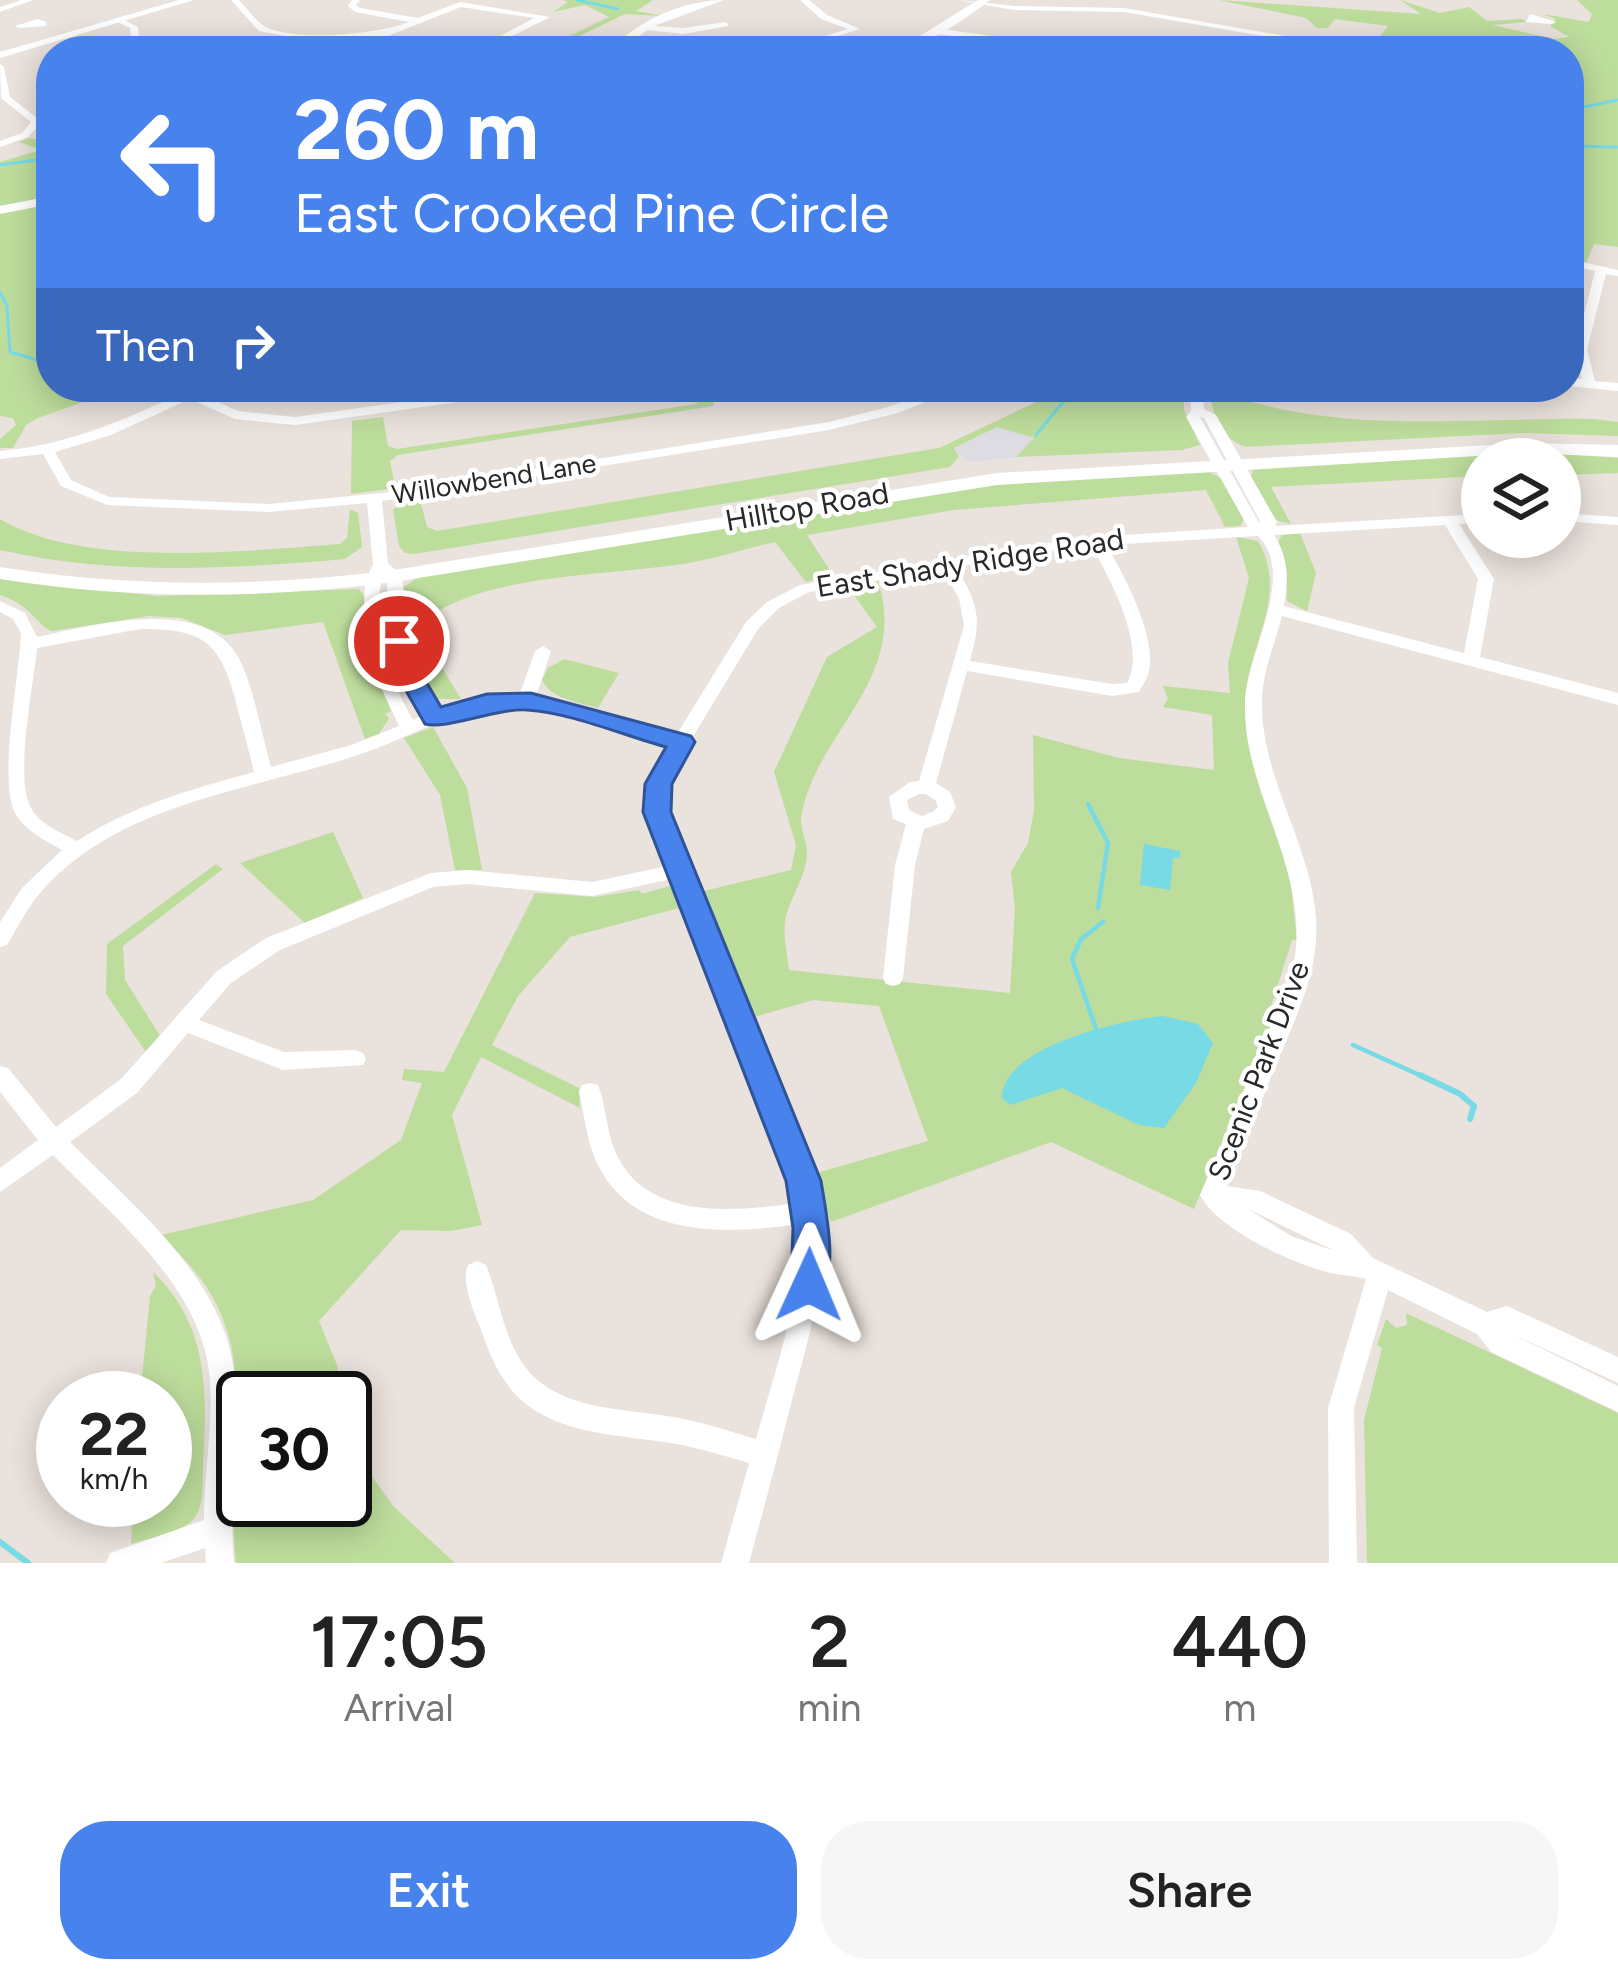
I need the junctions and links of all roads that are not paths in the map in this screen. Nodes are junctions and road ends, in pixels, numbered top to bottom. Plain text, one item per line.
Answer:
1 (29, 0) edge
2 (189, 0) edge
3 (235, 0) edge
4 (356, 0) edge
5 (720, 0) edge
6 (804, 0) edge
7 (962, 0) edge
8 (982, 2) edge
9 (1534, 2) edge
10 (459, 3) edge
11 (1059, 4) edge
12 (0, 13) edge
13 (1537, 16) dead end
14 (118, 19) junction
15 (420, 21) junction
16 (24, 22) dead end
17 (726, 23) dead end
18 (649, 28) junction
19 (933, 32) junction
20 (62, 36) edge
21 (135, 36) edge
22 (289, 36) edge
23 (369, 36) edge
24 (505, 36) edge
25 (633, 36) edge
26 (839, 36) edge
27 (924, 36) edge
28 (965, 36) edge
29 (1306, 36) edge
30 (36, 44) edge
31 (0, 55) edge
32 (0, 67) edge
33 (36, 121) edge
34 (36, 125) edge
35 (0, 144) edge
36 (36, 203) edge
37 (0, 210) edge
38 (1584, 265) edge
39 (1601, 269) junction
40 (1618, 273) edge
41 (1584, 339) edge
42 (1584, 370) edge
43 (1584, 384) edge
44 (1588, 384) junction
45 (1618, 387) edge
46 (172, 402) edge
47 (216, 402) edge
48 (430, 402) edge
49 (915, 402) edge
50 (1197, 402) edge
51 (1618, 440) edge
52 (48, 451) junction
53 (1618, 451) edge
54 (0, 455) edge
55 (1225, 458) junction
56 (374, 498) junction
57 (1581, 518) edge
58 (1461, 519) edge
59 (1449, 520) junction
60 (1618, 521) edge
61 (1264, 530) junction
62 (1097, 540) junction
63 (0, 556) edge
64 (947, 565) junction
65 (0, 573) edge
66 (382, 573) junction
67 (0, 606) edge
68 (1276, 609) junction
69 (29, 644) junction
70 (543, 650) dead end
71 (1471, 660) junction
72 (962, 665) junction
73 (1618, 699) edge
74 (526, 701) junction
75 (434, 718) junction
76 (410, 728) junction
77 (682, 742) junction
78 (264, 776) junction
79 (926, 787) junction
80 (916, 822) junction
81 (75, 849) junction
82 (680, 870) junction
83 (0, 939) edge
84 (893, 978) dead end
85 (184, 1023) junction
86 (355, 1059) dead end
87 (0, 1075) edge
88 (590, 1092) dead end
89 (56, 1141) junction
90 (0, 1181) edge
91 (809, 1212) junction
92 (1372, 1270) junction
93 (477, 1273) dead end
94 (1486, 1325) junction
95 (1618, 1370) edge
96 (1618, 1400) edge
97 (766, 1455) junction
98 (216, 1530) junction
99 (120, 1563) edge
100 (220, 1563) edge
101 (735, 1563) edge
102 (1343, 1563) edge

1 - 12 street
2 - 14 street
3 - 22 street
4 - 15 street
5 - 18 street
6 - 26 street
7 - 8 street
8 - 11 street
8 - 19 street
9 - 13 street
10 - 15 street
10 - 24 street
11 - 29 street
12 - 16 street
14 - 20 street
14 - 21 street
15 - 23 street
17 - 18 street
18 - 25 street
19 - 27 street
19 - 28 street
30 - 31 street
32 - 33 street
34 - 35 street
36 - 37 street
38 - 39 street
39 - 40 street
39 - 41 street
42 - 44 street
43 - 44 street
44 - 45 street
46 - 52 street
47 - 48 street
49 - 56 street, Willowbend Lane
50 - 55 street, Scenic Park Drive
51 - 55 main road, Hilltop Road
52 - 54 street
52 - 56 street, Willowbend Lane
53 - 55 main road, Hilltop Road
55 - 61 street, Scenic Park Drive
55 - 66 main road, Hilltop Road
56 - 66 street
57 - 60 street
58 - 59 street, East Shady Ridge Road
59 - 61 street, East Shady Ridge Road
59 - 71 street
61 - 62 street, East Shady Ridge Road
61 - 68 street, Scenic Park Drive
62 - 64 street, East Shady Ridge Road
62 - 72 street
63 - 66 main road, Hilltop Road
64 - 72 street
64 - 77 street, East Shady Ridge Road
65 - 66 main road, Hilltop Road
66 - 75 street
66 - 76 street
67 - 69 street
68 - 71 street
68 - 92 street, Scenic Park Drive
69 - 78 street
69 - 81 street
70 - 74 street
71 - 73 street
72 - 79 street
74 - 75 street
74 - 77 street
75 - 76 street
76 - 78 street
77 - 82 street, East Shady Ridge Road
78 - 81 street
79 - 80 street
79 - 80 street
80 - 84 street
81 - 83 street
82 - 85 street
82 - 91 street, East Shady Ridge Road
85 - 86 street
85 - 89 street
87 - 89 street
88 - 91 street
89 - 90 street
89 - 98 street
91 - 97 street, East Shady Ridge Road
92 - 94 street
92 - 102 street
93 - 97 street
94 - 95 street
94 - 96 street
97 - 101 street, East Shady Ridge Road
98 - 99 street
98 - 100 street

